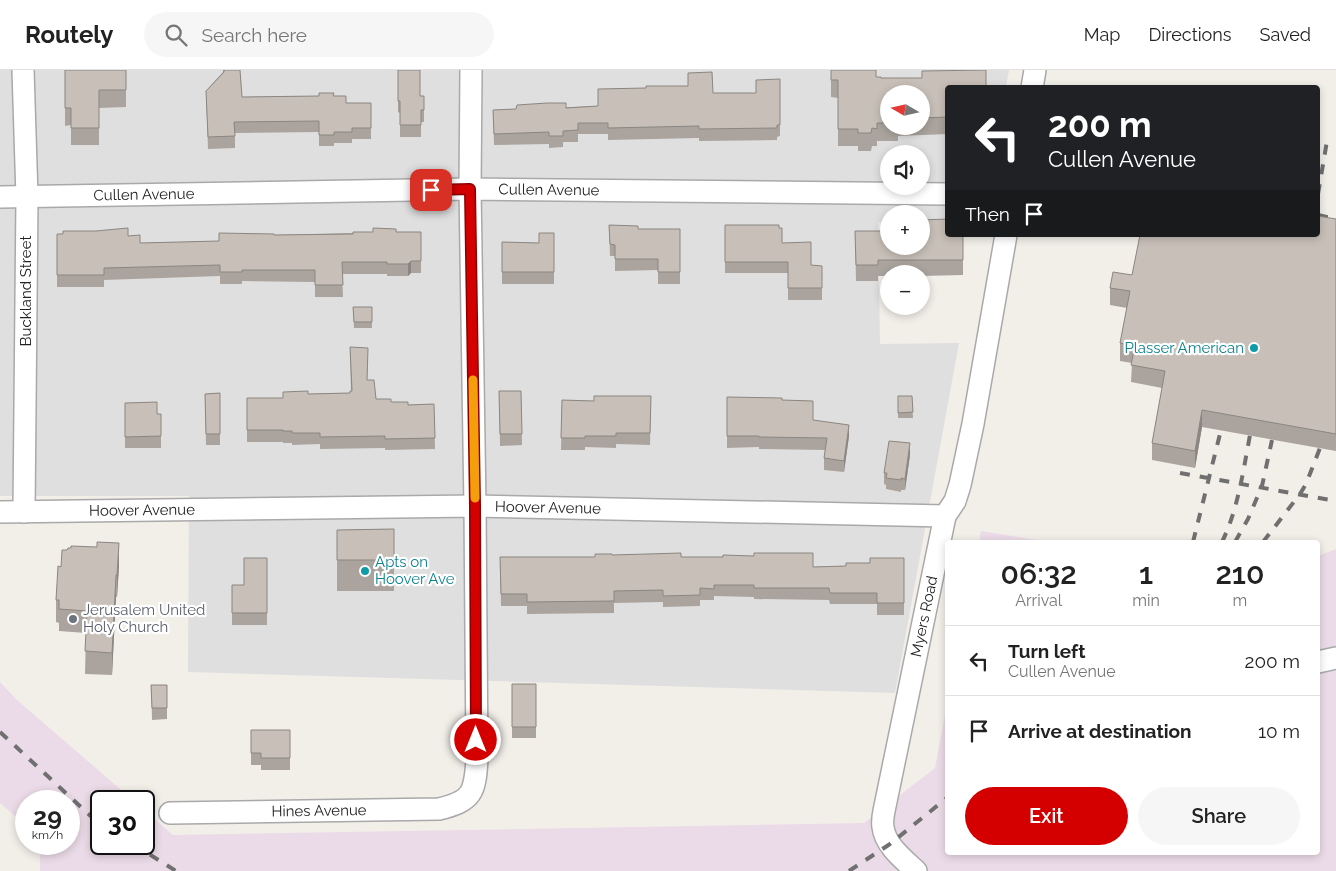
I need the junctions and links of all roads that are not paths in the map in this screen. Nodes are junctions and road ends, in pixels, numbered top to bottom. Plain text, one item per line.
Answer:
1 (23, 70) edge
2 (471, 70) edge
3 (1035, 70) edge
4 (1032, 85) edge
5 (470, 189) junction
6 (945, 194) edge
7 (0, 197) edge
8 (27, 197) junction
9 (1006, 237) edge
10 (475, 506) junction
11 (0, 512) edge
12 (24, 512) junction
13 (945, 516) junction
14 (1336, 658) edge
15 (1320, 662) edge
16 (170, 813) dead end
17 (916, 871) edge

1 - 8 street, Buckland Street
2 - 5 street
3 - 4 street
5 - 6 street, Cullen Avenue
5 - 8 street, Cullen Avenue
5 - 10 street
7 - 8 street, Cullen Avenue
8 - 12 street, Buckland Street
9 - 13 street, Myers Road
10 - 12 street, Hoover Avenue
10 - 13 street, Hoover Avenue
10 - 16 street, Hines Avenue
11 - 12 street, Hoover Avenue
13 - 17 street, Myers Road
14 - 15 street

